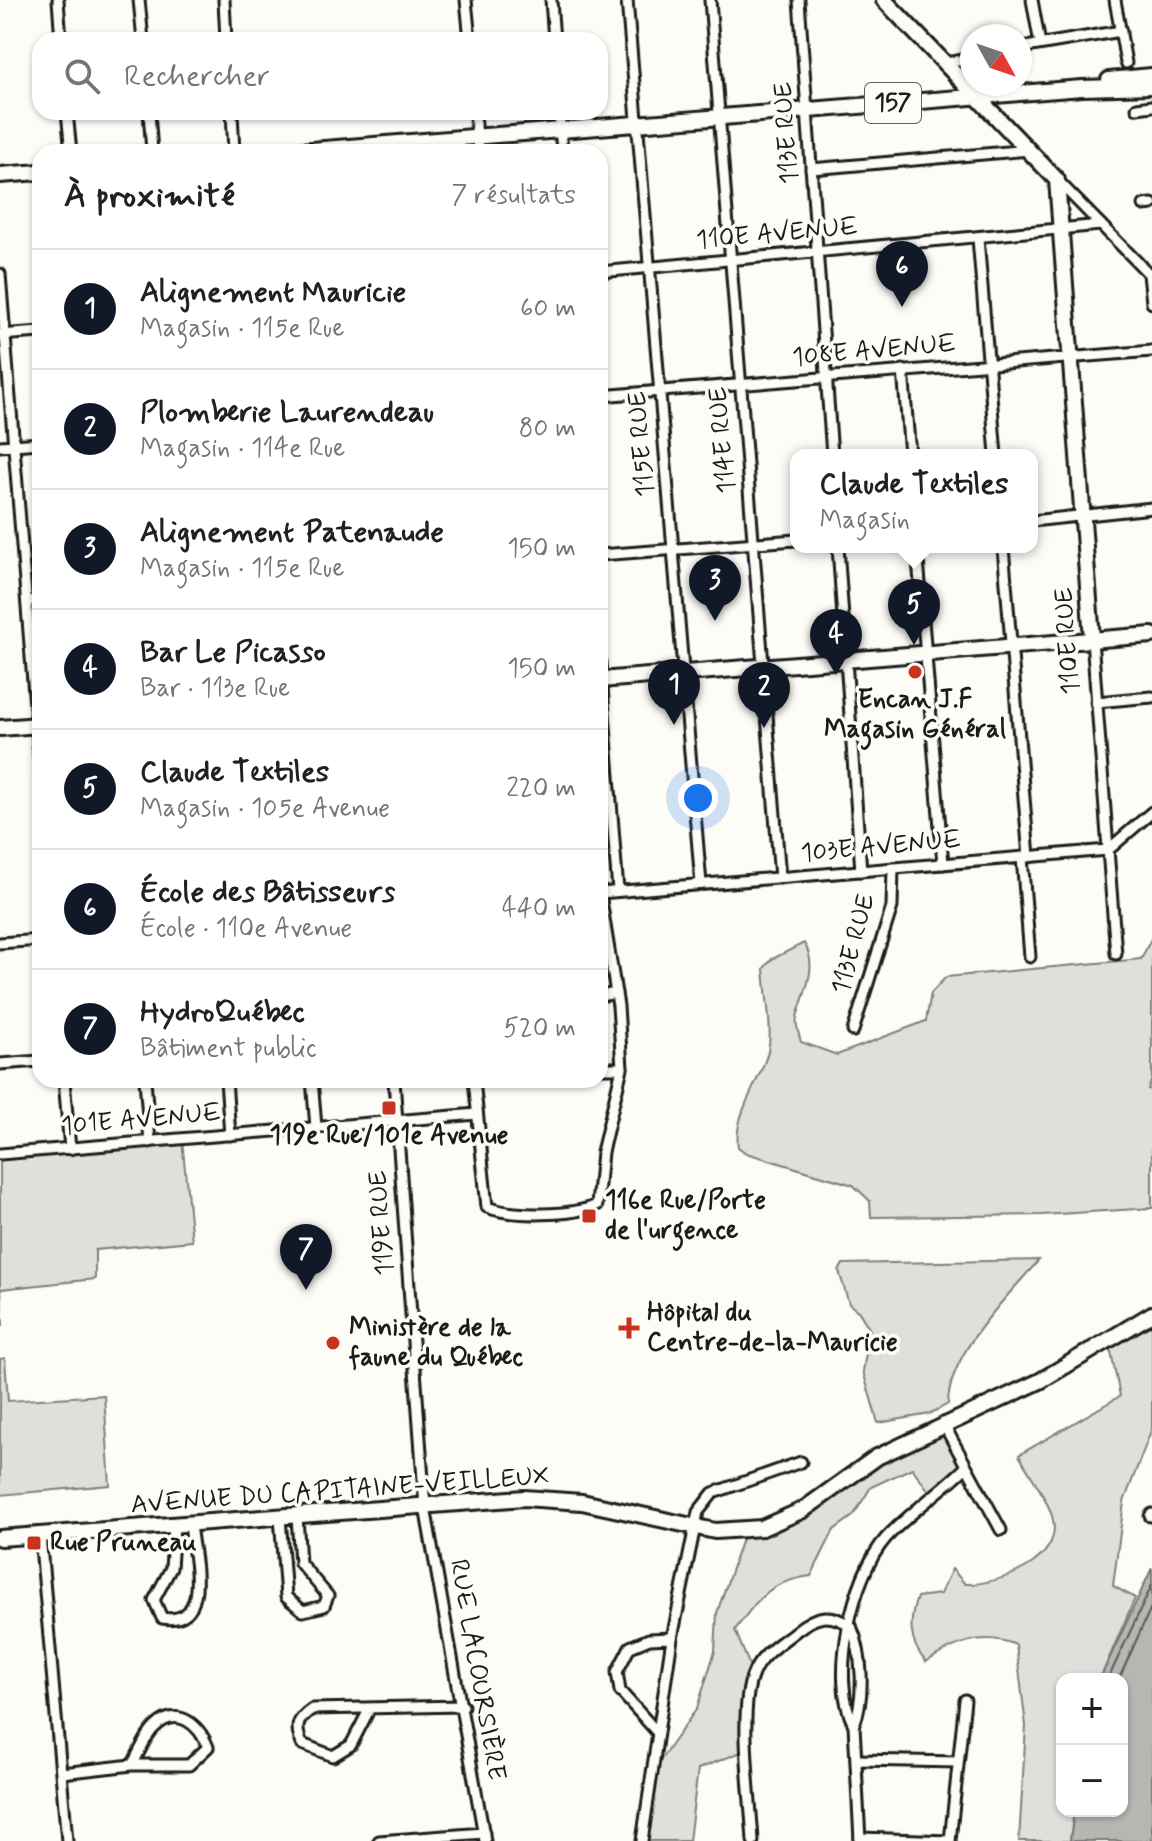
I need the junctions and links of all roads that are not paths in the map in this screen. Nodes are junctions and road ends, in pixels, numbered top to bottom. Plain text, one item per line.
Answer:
1 (58, 0) edge
2 (139, 0) edge
3 (224, 0) edge
4 (466, 0) edge
5 (551, 0) edge
6 (627, 0) edge
7 (710, 0) edge
8 (799, 0) edge
9 (884, 0) edge
10 (1032, 0) edge
11 (1115, 0) edge
12 (1121, 31) junction
13 (60, 32) edge
14 (142, 32) edge
15 (226, 32) edge
16 (469, 32) edge
17 (553, 32) edge
18 (1040, 44) junction
19 (1032, 46) edge
20 (960, 60) edge
21 (947, 63) junction
22 (1126, 63) dead end
23 (1152, 76) edge
24 (1152, 86) edge
25 (1082, 88) junction
26 (979, 97) junction
27 (1152, 106) edge
28 (1137, 108) dead end
29 (807, 110) junction
30 (720, 118) junction
31 (68, 120) edge
32 (150, 120) edge
33 (232, 120) edge
34 (476, 120) edge
35 (559, 120) edge
36 (637, 125) junction
37 (560, 131) junction
38 (70, 144) edge
39 (151, 144) edge
40 (234, 144) edge
41 (478, 144) edge
42 (484, 144) edge
43 (561, 144) edge
44 (1029, 150) junction
45 (811, 169) junction
46 (32, 173) edge
47 (0, 175) edge
48 (1057, 180) junction
49 (1101, 225) junction
50 (1061, 230) junction
51 (978, 238) junction
52 (817, 252) junction
53 (731, 260) junction
54 (649, 268) junction
55 (608, 271) edge
56 (0, 274) edge
57 (1151, 278) edge
58 (1152, 303) edge
59 (32, 333) edge
60 (2, 335) edge
61 (1152, 351) edge
62 (1071, 356) junction
63 (988, 363) junction
64 (903, 370) junction
65 (826, 377) junction
66 (741, 384) junction
67 (660, 391) junction
68 (608, 395) edge
69 (32, 444) edge
70 (14, 445) junction
71 (0, 446) edge
72 (832, 449) edge
73 (910, 449) edge
74 (995, 449) edge
75 (1152, 508) edge
76 (1083, 517) junction
77 (1038, 521) edge
78 (790, 540) edge
79 (754, 543) junction
80 (673, 550) junction
81 (838, 553) edge
82 (918, 553) edge
83 (1004, 553) edge
84 (608, 554) edge
85 (27, 601) junction
86 (32, 601) edge
87 (1152, 635) edge
88 (1092, 639) junction
89 (1012, 647) junction
90 (926, 654) junction
91 (32, 658) edge
92 (846, 660) junction
93 (763, 667) junction
94 (686, 673) junction
95 (608, 679) edge
96 (1152, 697) edge
97 (1096, 702) junction
98 (32, 726) edge
99 (0, 728) edge
100 (608, 767) edge
101 (1152, 812) edge
102 (1108, 850) junction
103 (1025, 857) junction
104 (943, 864) junction
105 (893, 868) junction
106 (861, 871) junction
107 (780, 878) junction
108 (701, 884) junction
109 (618, 891) junction
110 (608, 893) edge
111 (32, 941) edge
112 (0, 943) edge
113 (608, 944) edge
114 (1116, 954) dead end
115 (1030, 957) dead end
116 (616, 993) junction
117 (608, 994) edge
118 (853, 1031) dead end
119 (32, 1062) edge
120 (0, 1064) edge
121 (608, 1068) edge
122 (622, 1068) junction
123 (65, 1088) edge
124 (146, 1088) edge
125 (227, 1088) edge
126 (313, 1088) edge
127 (395, 1088) edge
128 (475, 1088) edge
129 (477, 1114) junction
130 (397, 1121) junction
131 (316, 1127) junction
132 (230, 1135) junction
133 (150, 1142) junction
134 (70, 1149) junction
135 (0, 1154) edge
136 (1152, 1314) edge
137 (943, 1423) junction
138 (801, 1462) dead end
139 (966, 1467) junction
140 (425, 1507) junction
141 (297, 1516) junction
142 (280, 1517) junction
143 (190, 1524) junction
144 (174, 1525) junction
145 (695, 1528) junction
146 (1001, 1530) dead end
147 (40, 1535) junction
148 (0, 1538) edge
149 (851, 1626) junction
150 (672, 1638) junction
151 (965, 1700) dead end
152 (463, 1706) junction
153 (369, 1710) junction
154 (656, 1731) junction
155 (857, 1760) junction
156 (958, 1762) junction
157 (132, 1765) junction
158 (62, 1773) junction
159 (485, 1837) edge
160 (860, 1839) edge
161 (67, 1841) edge
162 (379, 1841) edge
163 (642, 1841) edge
164 (753, 1841) edge
165 (950, 1841) edge

1 - 13 street
2 - 14 street
3 - 15 street
4 - 16 street
5 - 17 street
6 - 36 street, 115E RUE
7 - 30 street, 114E RUE
8 - 29 street, 113E RUE
9 - 21 street
10 - 18 street
11 - 12 street
12 - 18 street
12 - 22 street
18 - 19 street
20 - 21 street
21 - 26 street
23 - 25 street, 157
24 - 25 street, 157
25 - 26 street, 157
26 - 29 street, 157
26 - 44 street
27 - 28 street
29 - 30 street, 157
29 - 45 street, 113E RUE
30 - 36 street, 157
30 - 53 street, 114E RUE
31 - 38 street
32 - 39 street
33 - 40 street
34 - 41 street
35 - 37 street
36 - 37 street, 157
36 - 54 street, 115E RUE
37 - 42 street, 157
37 - 43 street
44 - 45 street
44 - 48 street
45 - 52 street, 113E RUE
46 - 47 street
48 - 49 street
48 - 50 street, 110E RUE
49 - 50 street, 110E AVENUE
49 - 57 street
50 - 51 street, 110E AVENUE
50 - 62 street, 110E RUE
51 - 52 street, 110E AVENUE
51 - 63 street
52 - 53 street, 110E AVENUE
52 - 65 street, 113E RUE
53 - 54 street, 110E AVENUE
53 - 66 street, 114E RUE
54 - 55 street, 110E AVENUE
54 - 67 street, 115E RUE
56 - 60 street
57 - 58 street
59 - 60 street
60 - 70 street
61 - 62 street, 108E AVENUE
62 - 63 street, 108E AVENUE
62 - 76 street, 110E RUE
63 - 64 street, 108E AVENUE
63 - 74 street
64 - 65 street, 108E AVENUE
64 - 73 street
65 - 66 street, 108E AVENUE
65 - 72 street, 113E RUE
66 - 67 street, 108E AVENUE
66 - 79 street, 114E RUE
67 - 68 street, 108E AVENUE
67 - 80 street, 115E RUE
69 - 70 street
70 - 71 street
70 - 85 street
75 - 76 street
76 - 77 street
76 - 88 street, 110E RUE
78 - 79 street
79 - 80 street
79 - 93 street, 114E RUE
80 - 84 street
80 - 94 street, 115E RUE
81 - 92 street, 113E RUE
82 - 90 street
83 - 89 street
85 - 86 street
85 - 91 street
87 - 88 street
88 - 89 street
88 - 97 street, 110E RUE
89 - 90 street
89 - 103 street
90 - 92 street
90 - 104 street
92 - 93 street
92 - 106 street, 113E RUE
93 - 94 street
93 - 107 street, 114E RUE
94 - 95 street
94 - 108 street, 115E RUE
96 - 97 street
97 - 102 street, 110E RUE
98 - 99 street
100 - 109 street
101 - 102 street
102 - 103 street, 103E AVENUE
102 - 114 street, 110E RUE
103 - 104 street, 103E AVENUE
103 - 115 street
104 - 105 street, 103E AVENUE
105 - 106 street, 103E AVENUE
105 - 118 street, 113E RUE
106 - 107 street, 103E AVENUE
107 - 108 street, 103E AVENUE
108 - 109 street, 103E AVENUE
109 - 110 street, 103E AVENUE
111 - 112 street
113 - 116 street
116 - 117 street
116 - 122 street
119 - 120 street
121 - 122 street
122 - 129 street
123 - 134 street
124 - 133 street
125 - 132 street
126 - 131 street
127 - 130 street, 119E RUE
128 - 129 street
129 - 130 street, 101E AVENUE
130 - 131 street, 101E AVENUE
130 - 140 street, 119E RUE
131 - 132 street, 101E AVENUE
132 - 133 street, 101E AVENUE
133 - 134 street, 101E AVENUE
134 - 135 street, 101E AVENUE
136 - 137 street, AVENUE DU CAPITAINE-VEILLEUX
137 - 139 street
137 - 145 street, AVENUE DU CAPITAINE-VEILLEUX
138 - 145 street
139 - 146 street
139 - 149 street
140 - 141 street, AVENUE DU CAPITAINE-VEILLEUX
140 - 145 street, AVENUE DU CAPITAINE-VEILLEUX
140 - 152 street, RUE LACOURSIÈRE
141 - 142 street, AVENUE DU CAPITAINE-VEILLEUX
141 - 142 street
142 - 143 street, AVENUE DU CAPITAINE-VEILLEUX
143 - 144 street, AVENUE DU CAPITAINE-VEILLEUX
143 - 144 street
144 - 147 street, AVENUE DU CAPITAINE-VEILLEUX
145 - 150 street
147 - 148 street, AVENUE DU CAPITAINE-VEILLEUX
147 - 158 street
149 - 155 street
149 - 164 street
150 - 154 street
150 - 154 street
151 - 156 street
152 - 153 street
152 - 159 street, RUE LACOURSIÈRE
153 - 153 street
154 - 163 street
155 - 156 street
155 - 160 street
156 - 165 street
157 - 157 street
157 - 158 street
158 - 161 street
159 - 162 street
160 - 165 street

